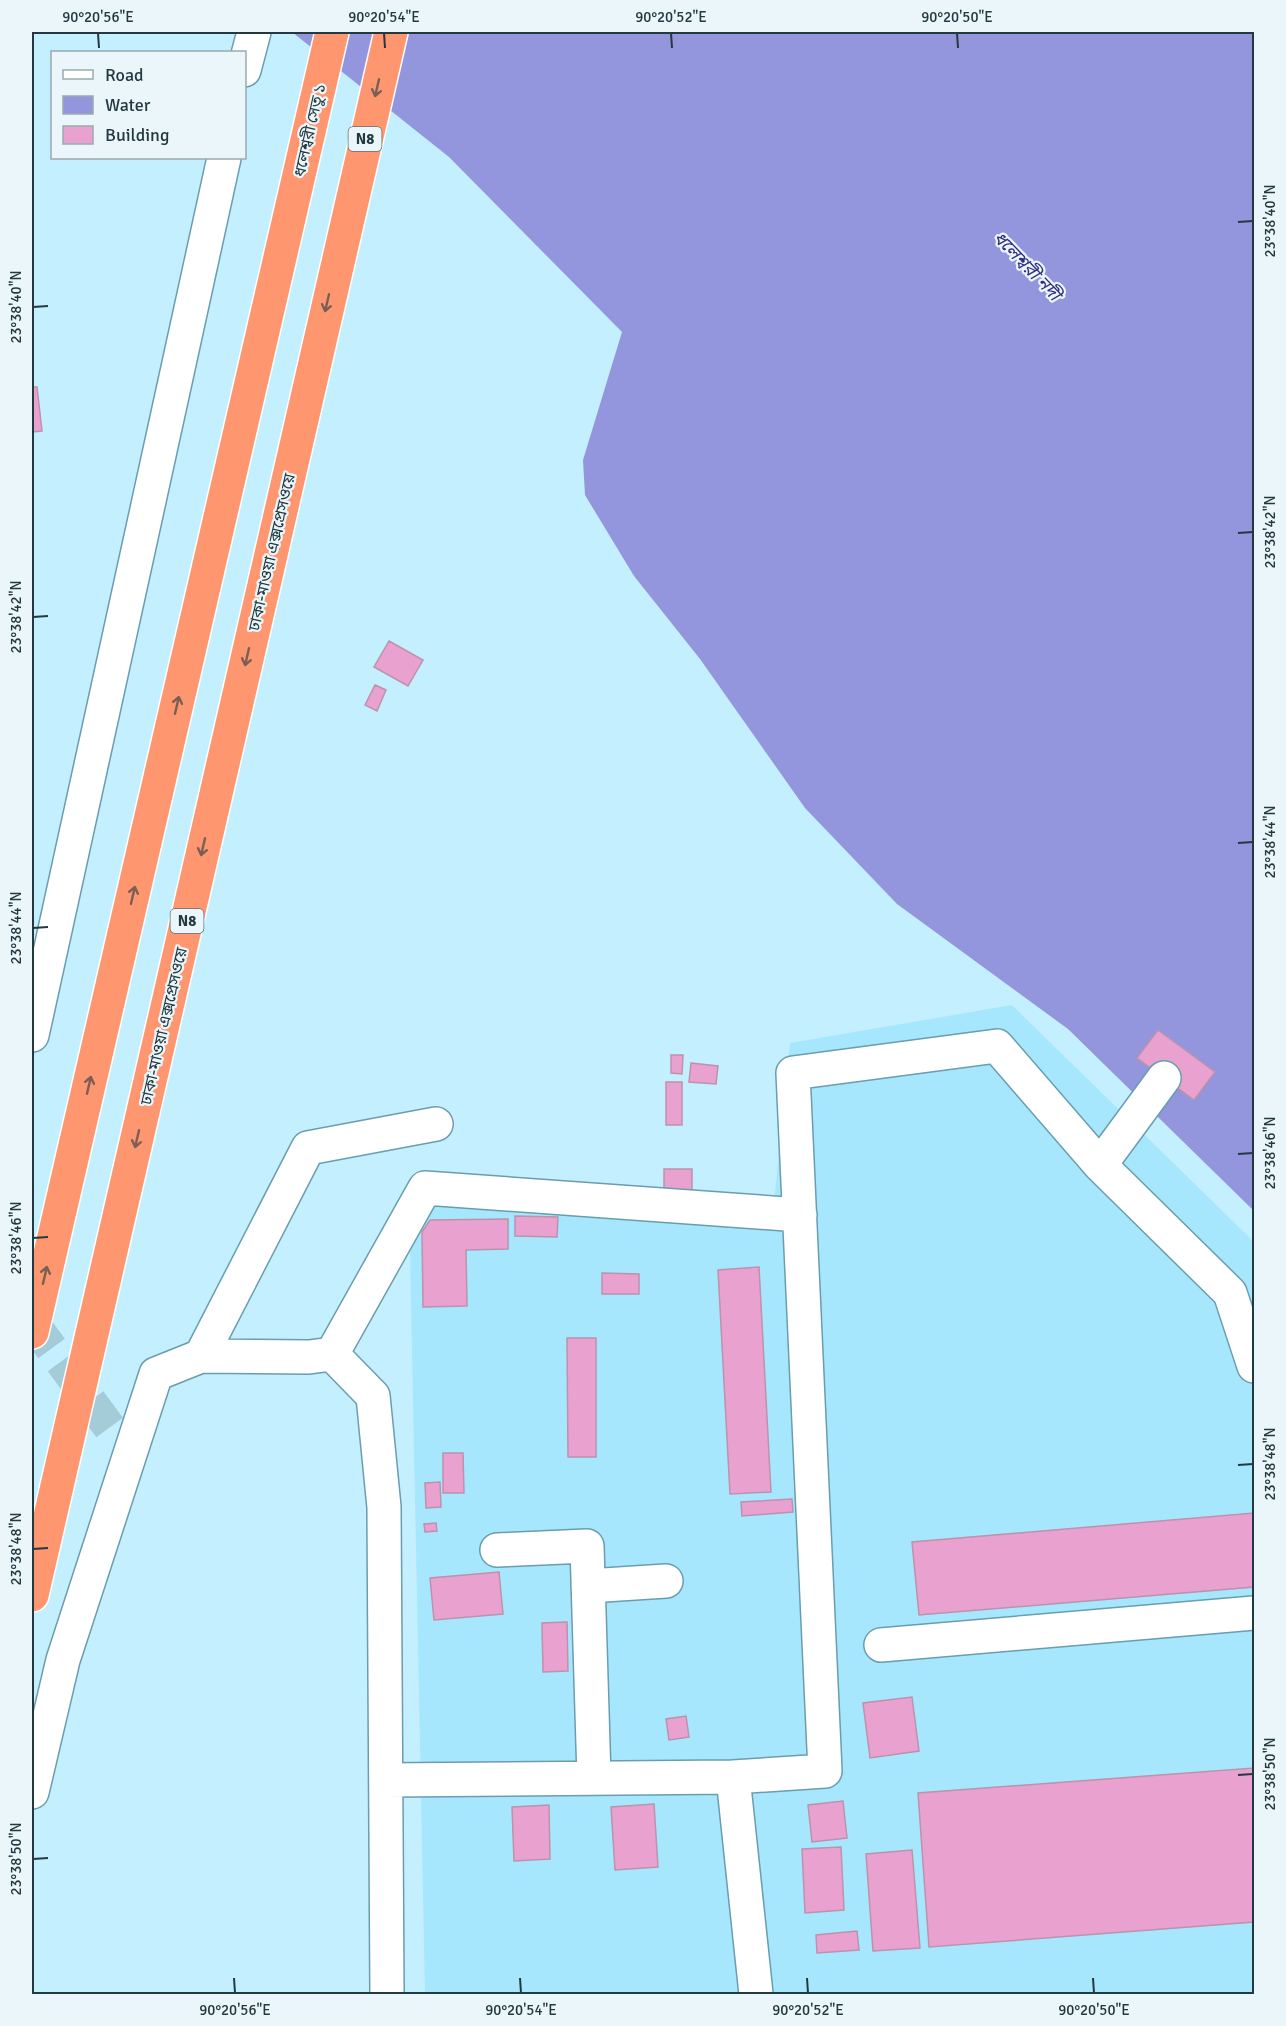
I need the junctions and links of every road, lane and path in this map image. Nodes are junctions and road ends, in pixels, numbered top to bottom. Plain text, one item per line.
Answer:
1 (254, 32) edge
2 (332, 32) edge
3 (390, 32) edge
4 (246, 62) edge
5 (224, 159) edge
6 (32, 1035) edge
7 (1164, 1078) dead end
8 (436, 1124) dead end
9 (1100, 1165) junction
10 (800, 1215) junction
11 (32, 1332) edge
12 (332, 1354) junction
13 (201, 1356) junction
14 (1254, 1366) edge
15 (110, 1428) tunnel mouth
16 (130, 1455) junction
17 (497, 1550) dead end
18 (666, 1581) dead end
19 (588, 1586) junction
20 (32, 1595) edge
21 (1254, 1614) edge
22 (881, 1645) dead end
23 (733, 1777) junction
24 (594, 1778) junction
25 (386, 1780) junction
26 (32, 1792) edge
27 (387, 1995) edge
28 (756, 1995) edge

1 - 4 street
11 -> 2 highway, ধলেশ্বরী সেতু ১
3 -> 20 highway, ঢাকা-মাওয়া এক্সপ্রেসওয়ে / N8
5 - 6 street
7 - 9 street
8 - 13 street
9 - 10 street
9 - 14 street
10 - 12 street
10 - 23 street
12 - 13 street
12 - 25 street
13 - 16 street
15 - 16 street
16 - 26 street
17 - 19 street
18 - 19 street
19 - 24 street
21 - 22 street
23 - 24 street
23 - 28 street
24 - 25 street
25 - 27 street

